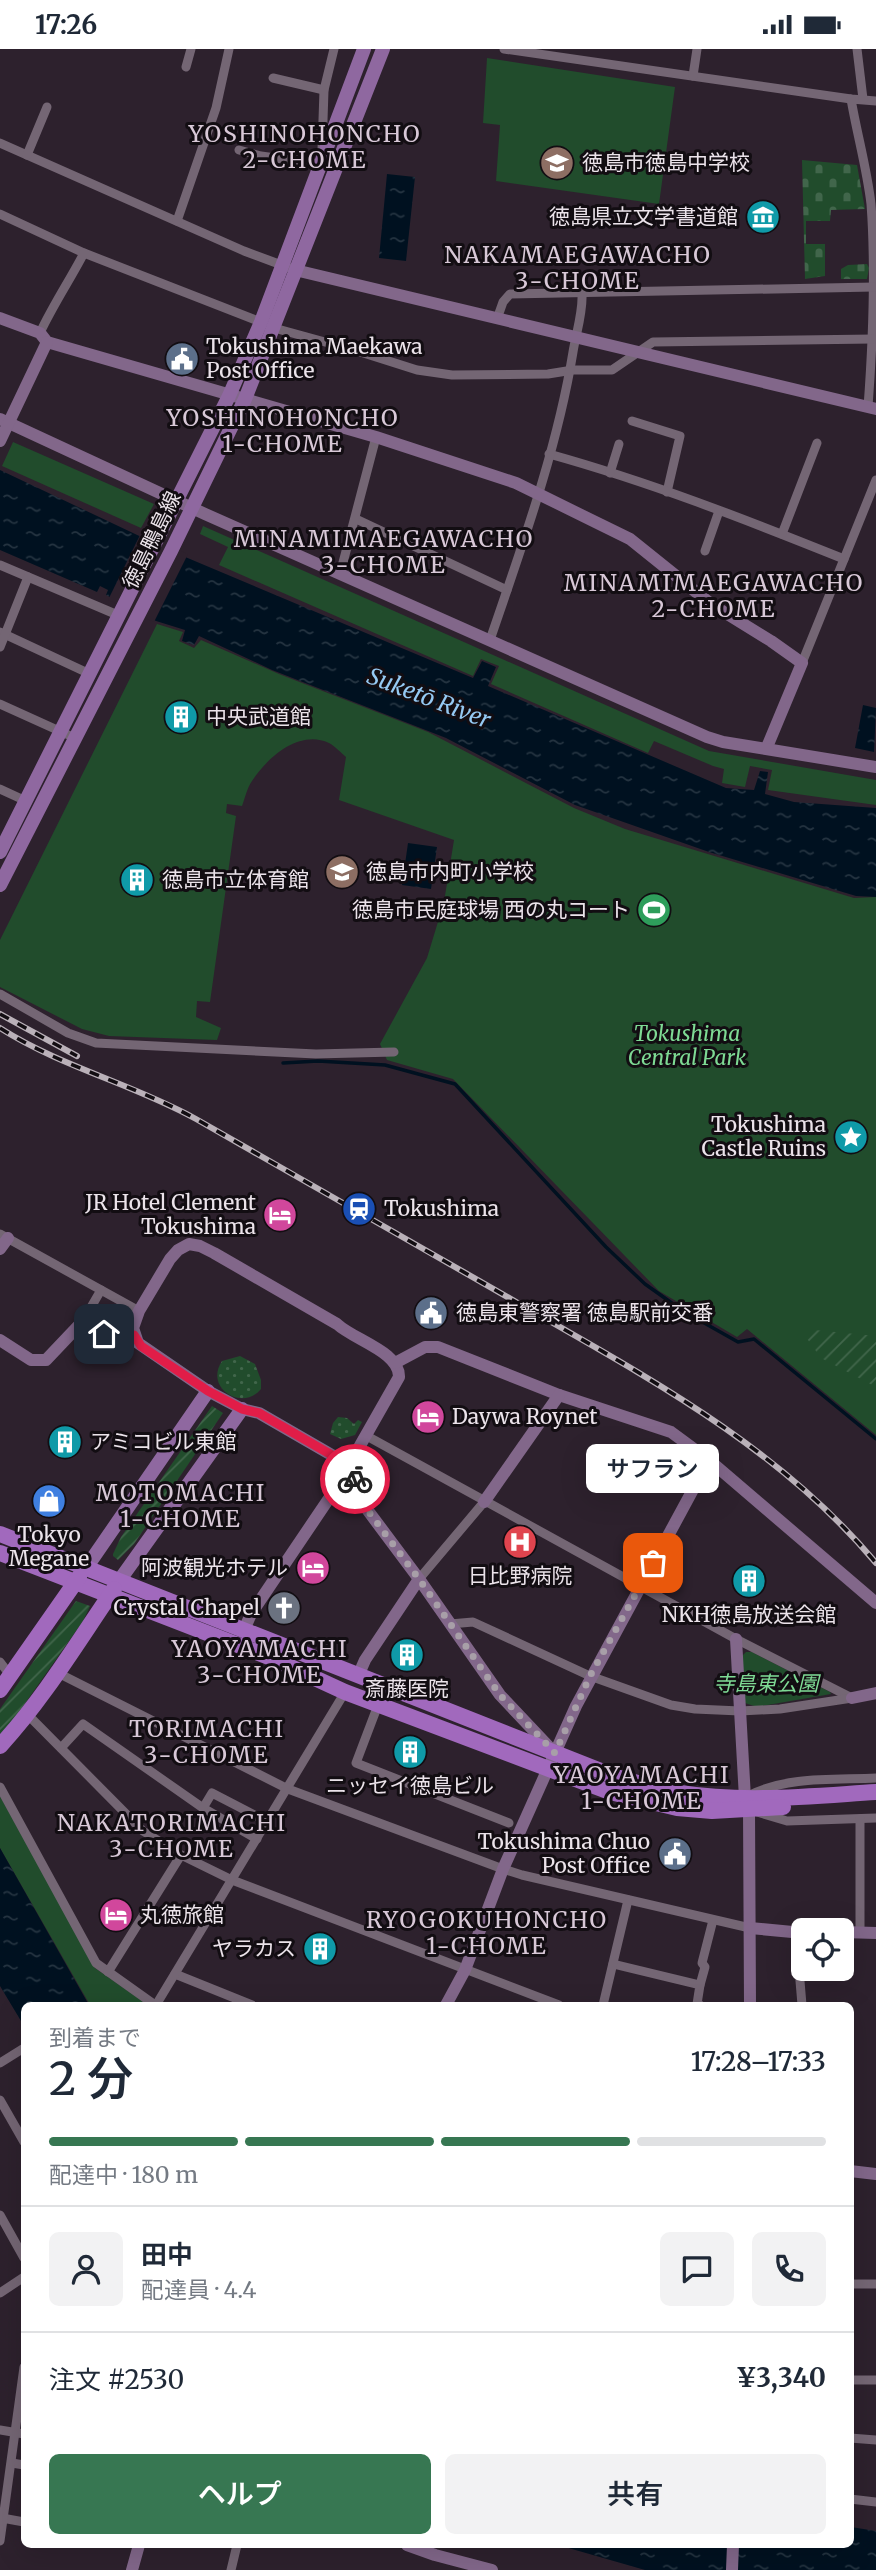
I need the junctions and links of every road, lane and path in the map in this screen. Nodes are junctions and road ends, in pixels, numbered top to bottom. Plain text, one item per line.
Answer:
1 (191, 49) edge
2 (229, 49) edge
3 (334, 49) edge
4 (364, 49) edge
5 (383, 49) edge
6 (504, 49) edge
7 (580, 49) edge
8 (697, 49) edge
9 (857, 49) edge
10 (579, 60) junction
11 (186, 68) dead end
12 (693, 76) junction
13 (273, 78) dead end
14 (324, 90) junction
15 (850, 99) junction
16 (863, 99) junction
17 (876, 101) edge
18 (47, 107) dead end
19 (0, 143) edge
20 (239, 150) dead end
21 (27, 155) junction
22 (321, 161) junction
23 (873, 204) edge
24 (0, 214) edge
25 (177, 221) junction
26 (84, 253) junction
27 (289, 267) junction
28 (874, 287) edge
29 (582, 294) junction
30 (0, 318) edge
31 (497, 319) junction
32 (267, 325) junction
33 (575, 337) junction
34 (43, 338) junction
35 (873, 339) junction
36 (636, 352) junction
37 (570, 370) junction
38 (229, 396) junction
39 (245, 399) junction
40 (872, 408) edge
41 (5, 421) edge
42 (632, 421) dead end
43 (376, 436) junction
44 (0, 441) edge
45 (817, 443) dead end
46 (619, 444) dead end
47 (549, 454) junction
48 (611, 473) junction
49 (876, 480) edge
50 (667, 492) junction
51 (537, 494) junction
52 (177, 501) junction
53 (192, 508) junction
54 (719, 511) junction
55 (356, 519) junction
56 (782, 534) junction
57 (705, 551) dead end
58 (844, 559) junction
59 (0, 565) edge
60 (340, 574) junction
61 (28, 577) junction
62 (507, 590) junction
63 (122, 612) junction
64 (3, 633) edge
65 (490, 640) junction
66 (0, 647) edge
67 (802, 663) junction
68 (90, 674) junction
69 (0, 704) edge
70 (61, 731) junction
71 (75, 738) junction
72 (767, 747) junction
73 (876, 767) edge
74 (0, 789) edge
75 (26, 801) junction
76 (0, 852) edge
77 (0, 885) edge
78 (0, 994) edge
79 (394, 1052) dead end
80 (3, 1240) edge
81 (101, 1290) junction
82 (139, 1311) junction
83 (83, 1321) junction
84 (134, 1335) junction
85 (0, 1340) edge
86 (395, 1363) junction
87 (208, 1391) junction
88 (559, 1395) junction
89 (242, 1409) junction
90 (365, 1435) junction
91 (709, 1459) junction
92 (349, 1465) junction
93 (484, 1501) junction
94 (0, 1534) edge
95 (0, 1553) edge
96 (86, 1568) junction
97 (419, 1579) junction
98 (119, 1581) junction
99 (74, 1583) junction
100 (641, 1586) junction
101 (109, 1596) junction
102 (876, 1602) edge
103 (450, 1624) junction
104 (244, 1630) junction
105 (736, 1639) junction
106 (5, 1669) edge
107 (58, 1673) junction
108 (358, 1676) junction
109 (590, 1676) junction
110 (0, 1690) edge
111 (345, 1692) junction
112 (876, 1693) edge
113 (852, 1697) junction
114 (378, 1705) junction
115 (740, 1711) junction
116 (28, 1715) junction
117 (0, 1747) edge
118 (61, 1748) junction
119 (555, 1753) junction
120 (548, 1769) junction
121 (876, 1778) edge
122 (0, 1787) edge
123 (288, 1789) junction
124 (876, 1792) edge
125 (876, 1802) edge
126 (747, 1804) junction
127 (203, 1808) junction
128 (876, 1818) edge
129 (860, 1819) junction
130 (268, 1822) junction
131 (509, 1823) dead end
132 (257, 1839) junction
133 (181, 1855) junction
134 (503, 1869) junction
135 (232, 1880) junction
136 (628, 1900) junction
137 (713, 1920) junction
138 (750, 1928) junction
139 (791, 1932) edge
140 (854, 1932) edge
141 (860, 1932) junction
142 (876, 1933) edge
143 (613, 1964) junction
144 (465, 1970) junction
145 (108, 1972) junction
146 (175, 1974) junction
147 (801, 1981) edge
148 (700, 1986) junction
149 (152, 2002) edge
150 (158, 2002) edge
151 (245, 2002) edge
152 (448, 2002) edge
153 (551, 2002) edge
154 (604, 2002) edge
155 (696, 2002) edge
156 (750, 2002) edge
157 (802, 2002) edge
158 (21, 2050) edge
159 (0, 2063) edge
160 (0, 2100) edge
161 (21, 2138) edge
162 (854, 2171) edge
163 (876, 2174) edge
164 (0, 2215) edge
165 (21, 2253) edge
166 (21, 2279) edge
167 (854, 2284) edge
168 (876, 2284) edge
169 (0, 2293) edge
170 (854, 2380) edge
171 (876, 2380) edge
172 (0, 2430) edge
173 (20, 2433) edge
174 (854, 2438) edge
175 (876, 2440) edge
176 (12, 2463) junction
177 (21, 2464) edge
178 (854, 2500) edge
179 (876, 2502) edge
180 (2, 2518) edge
181 (21, 2521) edge
182 (0, 2541) edge
183 (138, 2548) edge
184 (236, 2548) edge
185 (416, 2548) edge
186 (733, 2548) edge
187 (477, 2568) edge
188 (132, 2570) edge
189 (230, 2570) edge
190 (492, 2570) edge
191 (733, 2570) edge

1 - 11 street
2 - 25 street
3 - 14 street
4 - 22 main road, 徳島鴨島線
5 - 27 main road, 徳島鴨島線
6 - 10 street
7 - 10 street
8 - 12 street
9 - 16 street
10 - 12 street
12 - 15 street
13 - 14 street
14 - 22 street
15 - 16 street
15 - 23 street
16 - 17 street
18 - 21 street
19 - 21 street
20 - 22 street
21 - 25 street
22 - 27 main road, 徳島鴨島線
23 - 28 street
24 - 26 street
25 - 27 street
26 - 32 street
26 - 34 street
27 - 31 street
27 - 32 main road, 徳島鴨島線
28 - 29 street
28 - 35 street
29 - 31 street
29 - 33 street
30 - 34 street
31 - 33 street
32 - 37 street
32 - 38 main road, 徳島鴨島線
32 - 39 main road, 徳島鴨島線
33 - 36 street
33 - 37 street
34 - 38 street
34 - 41 street
35 - 36 street
35 - 40 street
36 - 37 street
36 - 40 street
37 - 47 street
38 - 39 street
38 - 52 main road, 徳島鴨島線
39 - 43 street
39 - 53 main road, 徳島鴨島線
41 - 44 street
41 - 52 street
42 - 50 street
43 - 51 street
43 - 55 street
45 - 56 street
46 - 48 street
47 - 48 street
47 - 51 street
48 - 50 street
49 - 58 street
50 - 54 street
51 - 62 street
51 - 67 street
52 - 53 street
52 - 63 main road, 徳島鴨島線
53 - 60 street
53 - 71 main road, 徳島鴨島線
54 - 56 street
54 - 57 street
55 - 60 street
55 - 62 street
56 - 58 street
58 - 67 street
59 - 61 street
60 - 65 street
61 - 63 street
61 - 64 street
62 - 65 street
63 - 68 main road, 徳島鴨島線
64 - 66 street
64 - 68 street
65 - 72 street
67 - 72 street
68 - 70 main road, 徳島鴨島線
69 - 70 street
70 - 71 street
70 - 75 main road, 徳島鴨島線
71 - 77 main road, 徳島鴨島線
72 - 73 street
74 - 75 street
75 - 76 main road, 徳島鴨島線
78 - 79 street
80 - 81 street
81 - 82 street
81 - 83 street
82 - 84 street
82 - 86 street
83 - 84 street
83 - 85 street
84 - 87 street
86 - 88 street
86 - 90 street
87 - 89 street
87 - 96 main road
88 - 91 street
88 - 93 street
89 - 92 street
89 - 98 main road
90 - 92 street
90 - 93 street
91 - 100 street
91 - 102 street
92 - 97 street
92 - 104 street
93 - 97 street
93 - 100 street
94 - 96 highway
95 - 99 highway
96 - 98 highway
96 - 99 highway
97 - 103 street
97 - 108 street
98 - 101 highway
98 - 104 highway
99 - 101 highway
99 - 106 highway
100 - 105 street
100 - 109 street
101 - 107 highway
101 - 111 highway
103 - 109 street
103 - 119 street
104 - 108 highway
105 - 113 street
105 - 115 street
106 - 110 highway
107 - 116 highway
107 - 123 street
108 - 119 highway
109 - 115 street
109 - 119 street
111 - 114 highway
111 - 123 street
112 - 113 street
113 - 115 street
114 - 120 highway
114 - 131 street
115 - 126 street
116 - 117 highway
116 - 118 street
118 - 127 street
118 - 133 street
119 - 120 street
119 - 126 highway
120 - 126 highway
120 - 134 street
121 - 126 street
122 - 145 street
123 - 130 street
123 - 134 street
124 - 126 highway
125 - 126 highway
126 - 129 street
126 - 138 street
127 - 130 street
127 - 132 street
128 - 129 street
129 - 141 street
130 - 132 street
132 - 135 street
133 - 135 street
133 - 145 street
134 - 136 street
134 - 144 street
135 - 144 street
135 - 146 street
136 - 137 street
136 - 143 street
137 - 138 street
137 - 148 street
138 - 139 street
138 - 156 street
140 - 141 street
141 - 142 street
143 - 148 street
143 - 154 street
144 - 152 street
144 - 153 street
145 - 149 street
146 - 150 street
146 - 151 street
147 - 157 street
148 - 155 street
158 - 159 street
160 - 161 street
162 - 163 street
164 - 165 street
166 - 169 street
167 - 168 street
170 - 171 street
172 - 173 street
173 - 176 street
174 - 175 street
176 - 177 street
176 - 180 street
178 - 179 street
180 - 181 street
180 - 182 street
183 - 188 street
184 - 189 street
185 - 187 street
186 - 191 street
187 - 190 street

